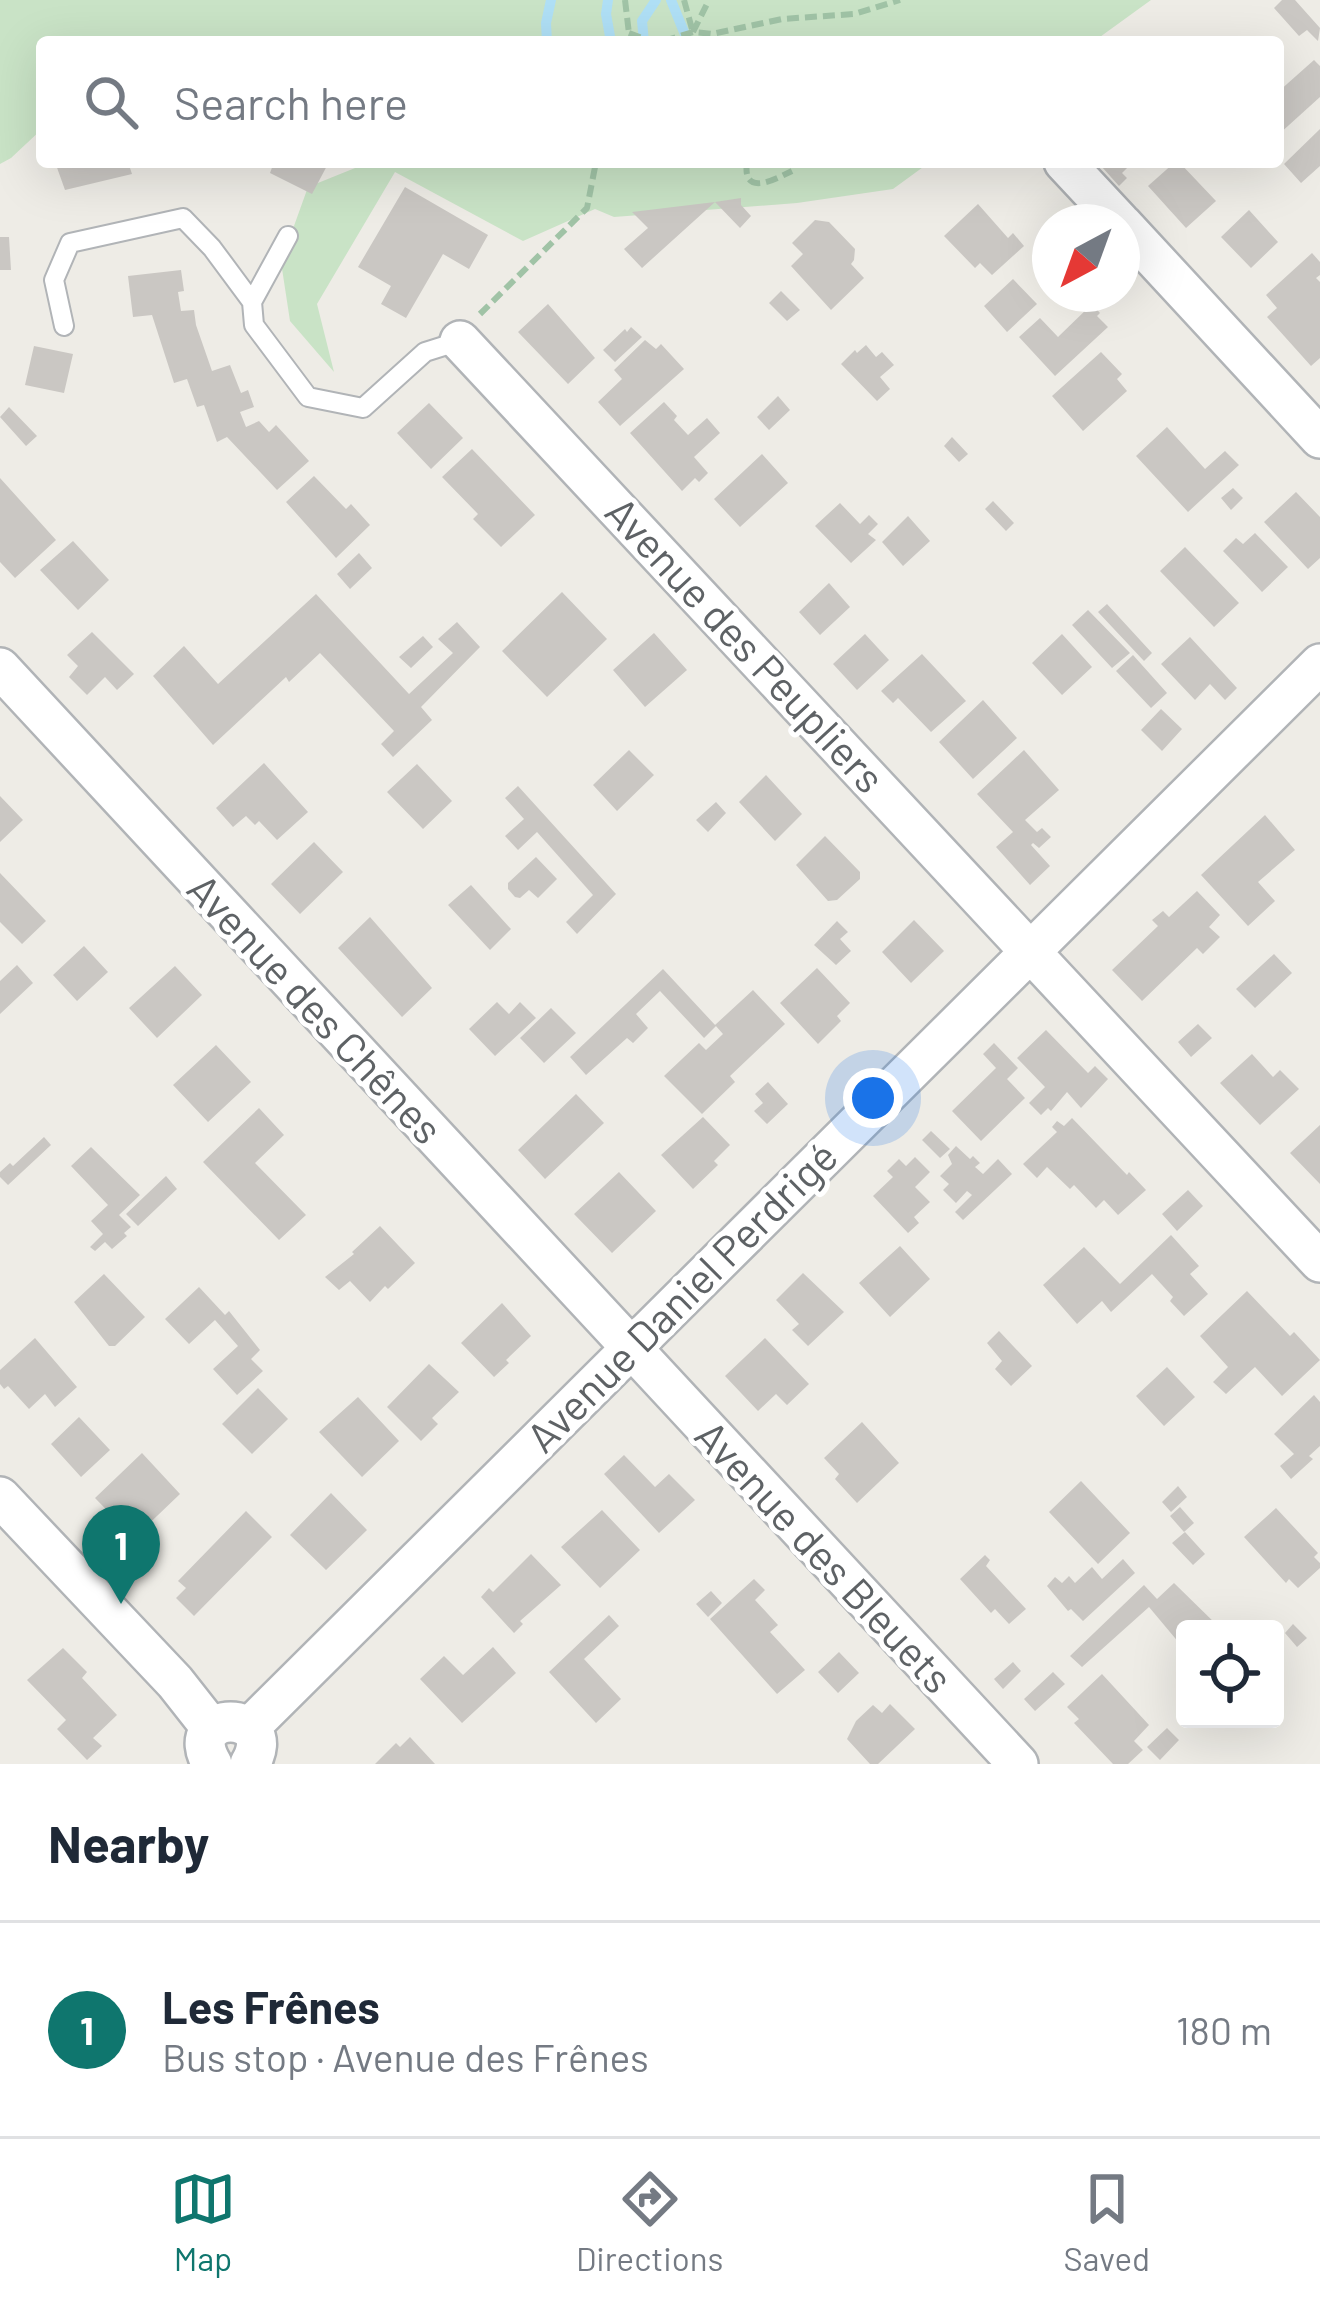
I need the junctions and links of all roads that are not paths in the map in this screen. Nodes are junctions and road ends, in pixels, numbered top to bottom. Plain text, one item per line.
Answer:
1 (1070, 168) edge
2 (1103, 204) edge
3 (288, 236) dead end
4 (1140, 244) edge
5 (252, 302) junction
6 (64, 326) dead end
7 (460, 341) joint
8 (1320, 438) edge
9 (1320, 664) edge
10 (0, 668) edge
11 (1029, 950) junction
12 (1320, 1262) edge
13 (631, 1349) junction
14 (0, 1497) edge
15 (231, 1746) edge
16 (1018, 1764) edge

1 - 2 street
3 - 5 lane
4 - 8 street
5 - 6 lane
5 - 7 lane
7 - 11 street, Avenue des Peupliers
9 - 11 street, Avenue Daniel Perdrigé
10 - 13 street, Avenue des Chênes
11 - 12 street, Avenue des Peupliers
11 - 13 street, Avenue Daniel Perdrigé
13 - 15 street, Avenue Daniel Perdrigé
13 - 16 street, Avenue des Bleuets
14 - 15 street

